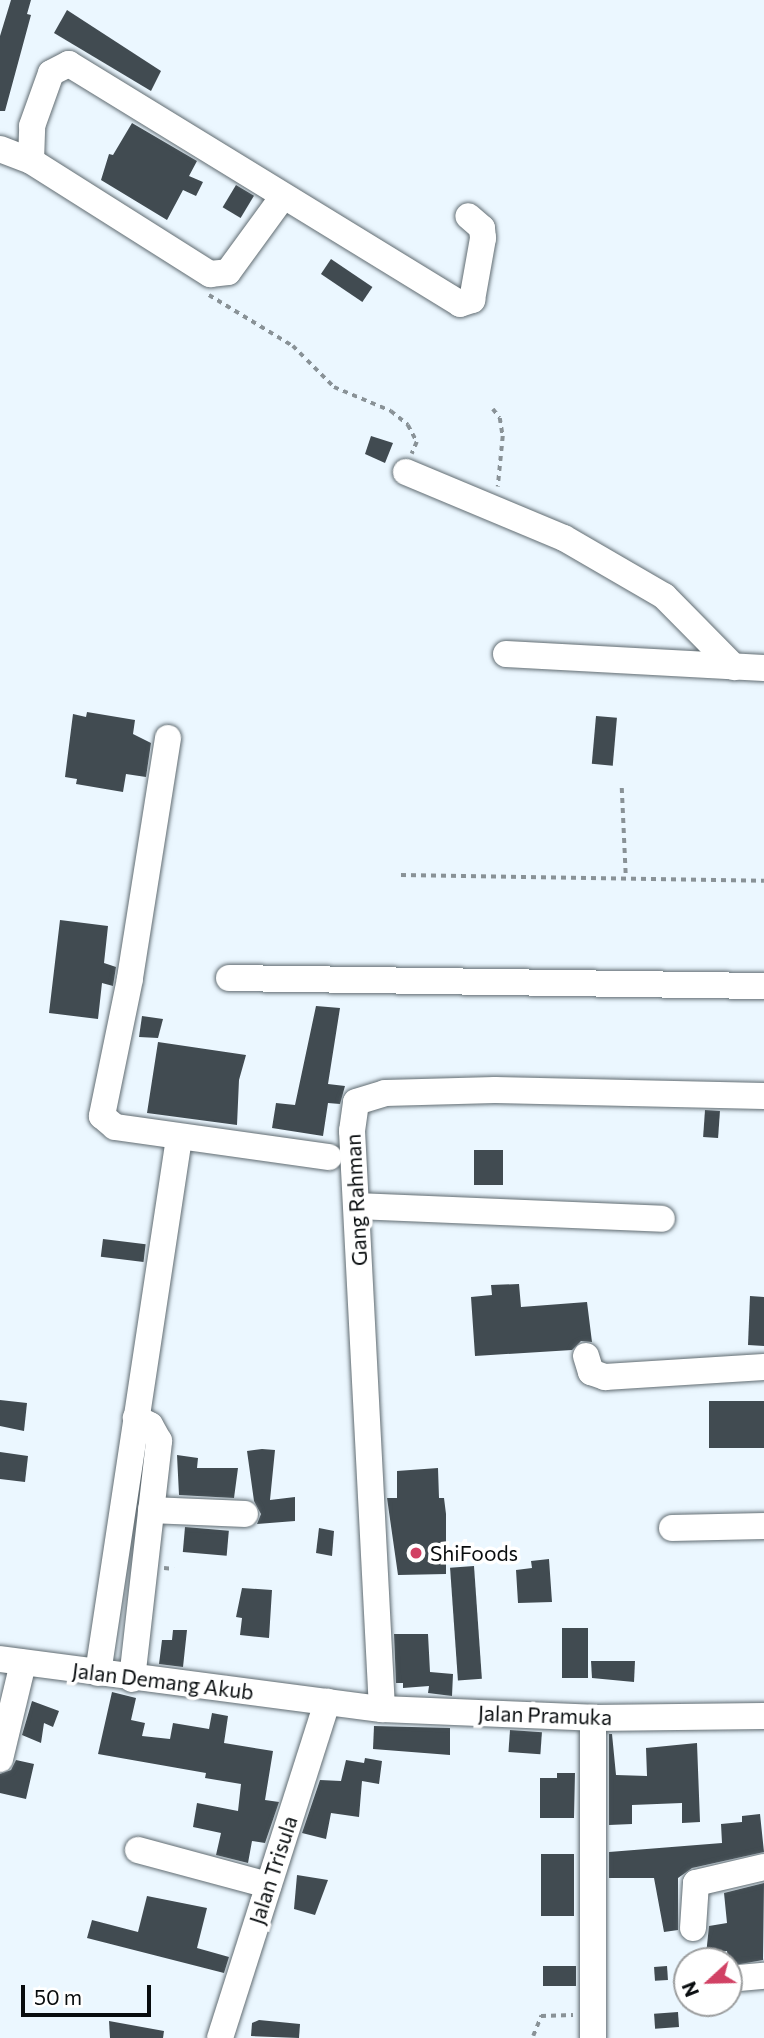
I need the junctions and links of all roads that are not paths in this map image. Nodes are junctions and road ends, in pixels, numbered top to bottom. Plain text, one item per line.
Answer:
1 (0, 149) edge
2 (31, 161) junction
3 (282, 198) junction
4 (468, 216) dead end
5 (406, 472) road end
6 (506, 654) dead end
7 (734, 667) junction
8 (764, 668) edge
9 (168, 738) dead end
10 (229, 978) dead end
11 (764, 986) edge
12 (764, 1097) edge
13 (179, 1138) junction
14 (329, 1157) dead end
15 (357, 1206) junction
16 (662, 1219) dead end
17 (586, 1356) dead end
18 (764, 1367) edge
19 (136, 1418) junction
20 (151, 1510) junction
21 (245, 1514) dead end
22 (764, 1526) edge
23 (672, 1528) dead end
24 (12, 1661) edge
25 (98, 1673) junction
26 (132, 1679) junction
27 (327, 1702) junction
28 (382, 1709) junction
29 (764, 1716) edge
30 (593, 1718) junction
31 (0, 1759) edge
32 (138, 1850) dead end
33 (764, 1867) edge
34 (268, 1885) junction
35 (693, 1928) dead end
36 (593, 2026) edge
37 (220, 2038) edge

1 - 2 street
2 - 3 street
2 - 3 street
3 - 4 street
5 - 7 street
6 - 7 street
7 - 8 street
9 - 13 street
10 - 11 street
12 - 15 street, Gang Rahman
13 - 14 street
13 - 19 street
15 - 16 street
15 - 28 street, Gang Rahman
17 - 18 street
19 - 20 street
19 - 25 street
20 - 21 street
20 - 26 street
22 - 23 street
24 - 25 street, Jalan Demang Akub
24 - 31 street
25 - 26 street, Jalan Demang Akub
26 - 27 street, Jalan Demang Akub
27 - 28 street, Jalan Pramuka
27 - 34 street, Jalan Trisula
28 - 30 street, Jalan Pramuka
29 - 30 street, Jalan Pramuka
30 - 36 street
32 - 34 street
33 - 35 street
34 - 37 street, Jalan Trisula

